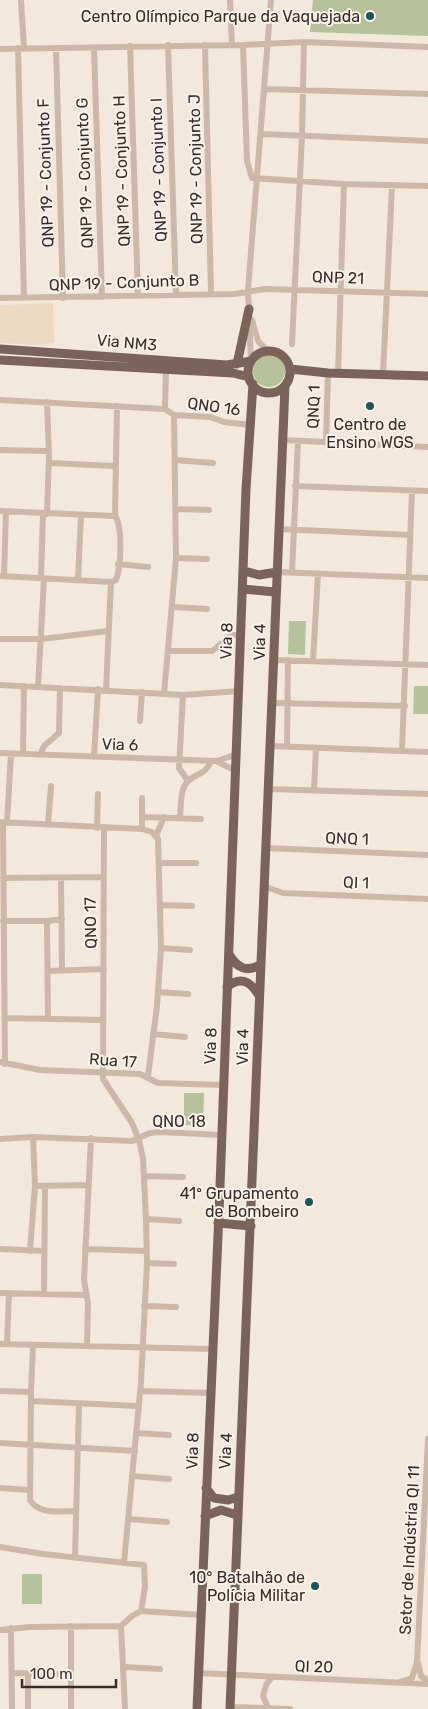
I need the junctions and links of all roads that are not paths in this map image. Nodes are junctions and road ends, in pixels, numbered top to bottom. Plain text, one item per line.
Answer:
1 (21, 0) edge
2 (230, 0) edge
3 (271, 0) edge
4 (304, 42) junction
5 (268, 43) junction
6 (168, 45) junction
7 (205, 45) junction
8 (232, 45) junction
9 (243, 45) junction
10 (130, 46) junction
11 (428, 47) edge
12 (21, 48) junction
13 (56, 48) junction
14 (94, 48) junction
15 (0, 49) edge
16 (265, 89) junction
17 (303, 90) junction
18 (428, 94) edge
19 (262, 134) junction
20 (302, 136) junction
21 (428, 141) edge
22 (257, 180) junction
23 (299, 182) junction
24 (344, 184) junction
25 (392, 186) junction
26 (428, 186) edge
27 (248, 290) junction
28 (295, 290) junction
29 (342, 291) junction
30 (211, 293) junction
31 (386, 293) junction
32 (176, 294) junction
33 (428, 294) edge
34 (138, 296) junction
35 (102, 297) junction
36 (0, 298) edge
37 (24, 298) junction
38 (63, 298) junction
39 (249, 309) junction
40 (292, 344) dead end
41 (0, 349) edge
42 (268, 351) junction
43 (0, 360) edge
44 (251, 361) junction
45 (237, 364) junction
46 (166, 369) junction
47 (290, 373) junction
48 (328, 373) junction
49 (338, 374) junction
50 (383, 374) junction
51 (428, 376) edge
52 (251, 380) junction
53 (285, 386) junction
54 (0, 400) edge
55 (47, 402) junction
56 (117, 406) junction
57 (165, 408) junction
58 (174, 415) junction
59 (250, 425) junction
60 (283, 440) junction
61 (298, 441) junction
62 (326, 442) junction
63 (428, 447) edge
64 (0, 450) edge
65 (48, 451) junction
66 (176, 460) junction
67 (213, 462) dead end
68 (49, 463) junction
69 (115, 466) junction
70 (295, 486) junction
71 (412, 491) junction
72 (428, 491) edge
73 (177, 509) junction
74 (209, 510) dead end
75 (3, 512) edge
76 (45, 514) junction
77 (80, 515) junction
78 (115, 516) junction
79 (279, 529) junction
80 (293, 529) junction
81 (410, 535) junction
82 (176, 558) junction
83 (207, 559) dead end
84 (118, 564) junction
85 (148, 567) dead end
86 (244, 570) junction
87 (276, 572) junction
88 (292, 572) junction
89 (318, 574) junction
90 (2, 576) edge
91 (43, 578) junction
92 (409, 578) junction
93 (428, 578) edge
94 (78, 580) junction
95 (111, 582) junction
96 (243, 589) junction
97 (276, 592) junction
98 (173, 607) junction
99 (207, 609) dead end
100 (108, 631) junction
101 (242, 635) junction
102 (0, 639) edge
103 (42, 640) junction
104 (168, 651) junction
105 (274, 660) junction
106 (288, 660) junction
107 (314, 660) junction
108 (405, 664) junction
109 (428, 665) edge
110 (0, 685) edge
111 (24, 686) junction
112 (38, 687) junction
113 (60, 688) junction
114 (102, 690) junction
115 (240, 691) junction
116 (142, 692) junction
117 (164, 694) junction
118 (183, 695) junction
119 (273, 703) junction
120 (289, 703) junction
121 (405, 706) junction
122 (140, 721) dead end
123 (271, 746) junction
124 (287, 746) junction
125 (316, 748) junction
126 (402, 750) junction
127 (428, 752) edge
128 (0, 753) edge
129 (11, 754) junction
130 (23, 754) junction
131 (236, 754) junction
132 (40, 755) junction
133 (94, 757) junction
134 (178, 760) junction
135 (214, 761) junction
136 (236, 771) junction
137 (188, 781) junction
138 (51, 786) dead end
139 (268, 789) junction
140 (314, 790) junction
141 (98, 794) dead end
142 (428, 794) edge
143 (142, 798) dead end
144 (142, 817) junction
145 (164, 817) junction
146 (180, 817) junction
147 (201, 819) dead end
148 (3, 822) edge
149 (48, 826) junction
150 (100, 828) junction
151 (142, 829) junction
152 (156, 836) junction
153 (266, 848) junction
154 (428, 855) edge
155 (160, 863) junction
156 (196, 864) dead end
157 (2, 876) edge
158 (104, 877) junction
159 (61, 878) junction
160 (264, 886) junction
161 (283, 893) junction
162 (428, 898) edge
163 (263, 901) junction
164 (161, 905) junction
165 (192, 906) dead end
166 (62, 920) junction
167 (3, 921) junction
168 (47, 921) junction
169 (2, 945) edge
170 (161, 948) junction
171 (190, 950) dead end
172 (229, 954) junction
173 (260, 965) junction
174 (104, 969) junction
175 (62, 970) junction
176 (48, 971) junction
177 (227, 987) junction
178 (158, 992) junction
179 (188, 994) dead end
180 (258, 994) junction
181 (5, 1018) junction
182 (48, 1019) junction
183 (103, 1020) junction
184 (153, 1034) junction
185 (185, 1037) dead end
186 (2, 1063) edge
187 (102, 1072) junction
188 (148, 1076) junction
189 (224, 1085) junction
190 (222, 1135) junction
191 (33, 1137) junction
192 (91, 1138) junction
193 (0, 1139) edge
194 (139, 1140) junction
195 (144, 1176) junction
196 (184, 1177) dead end
197 (35, 1186) junction
198 (46, 1186) junction
199 (88, 1186) junction
200 (146, 1219) junction
201 (179, 1221) dead end
202 (218, 1223) junction
203 (251, 1226) junction
204 (0, 1249) edge
205 (85, 1249) junction
206 (30, 1250) junction
207 (44, 1251) junction
208 (146, 1251) junction
209 (147, 1263) junction
210 (174, 1264) dead end
211 (0, 1293) edge
212 (9, 1293) junction
213 (44, 1294) junction
214 (85, 1295) junction
215 (144, 1306) junction
216 (176, 1307) dead end
217 (4, 1344) edge
218 (34, 1346) junction
219 (87, 1346) junction
220 (141, 1348) junction
221 (212, 1349) junction
222 (0, 1391) edge
223 (140, 1391) junction
224 (30, 1392) junction
225 (210, 1393) junction
226 (31, 1401) junction
227 (79, 1404) junction
228 (137, 1406) junction
229 (136, 1433) junction
230 (168, 1436) dead end
231 (428, 1439) edge
232 (0, 1443) edge
233 (30, 1444) junction
234 (428, 1444) edge
235 (78, 1448) junction
236 (135, 1450) junction
237 (428, 1466) edge
238 (133, 1476) junction
239 (169, 1479) dead end
240 (0, 1488) edge
241 (206, 1488) junction
242 (29, 1490) junction
243 (238, 1497) junction
244 (76, 1511) junction
245 (237, 1515) junction
246 (205, 1516) junction
247 (128, 1519) junction
248 (167, 1522) dead end
249 (0, 1547) edge
250 (75, 1557) junction
251 (124, 1563) junction
252 (141, 1611) junction
253 (201, 1615) junction
254 (71, 1626) junction
255 (121, 1626) junction
256 (11, 1628) junction
257 (0, 1630) edge
258 (417, 1662) junction
259 (124, 1667) junction
260 (160, 1669) dead end
261 (12, 1673) junction
262 (199, 1673) junction
263 (28, 1674) junction
264 (71, 1674) junction
265 (231, 1675) junction
266 (271, 1678) junction
267 (400, 1682) junction
268 (428, 1682) edge
269 (230, 1708) edge
270 (268, 1708) edge
271 (12, 1709) edge
272 (28, 1709) edge
273 (71, 1709) edge
274 (125, 1709) edge
275 (197, 1709) edge
276 (290, 1709) edge

1 - 12 street
2 - 8 street
3 - 5 street
4 - 5 street
4 - 11 street
4 - 17 street
5 - 9 street
5 - 16 street
6 - 7 street
6 - 10 street
6 - 32 street, QNP 19 - Conjunto I
7 - 8 street
7 - 30 street, QNP 19 - Conjunto J
8 - 9 street
9 - 22 street
10 - 14 street
10 - 34 street, QNP 19 - Conjunto H
12 - 13 street
12 - 15 street
12 - 37 street
13 - 14 street
13 - 38 street, QNP 19 - Conjunto F
14 - 35 street, QNP 19 - Conjunto G
16 - 17 street
16 - 19 street
17 - 18 street
17 - 20 street
19 - 20 street
19 - 22 street
20 - 21 street
20 - 23 street
22 - 23 street
22 - 27 street
23 - 24 street
23 - 28 street
24 - 25 street
24 - 29 street
25 - 26 street
25 - 31 street
27 - 28 street, QNP 21
27 - 30 street, QNP 19 - Conjunto B
27 - 39 street
28 - 29 street, QNP 21
28 - 40 street
29 - 31 street, QNP 21
29 - 49 street
30 - 32 street, QNP 19 - Conjunto B
31 - 33 street, QNP 21
31 - 50 street
32 - 34 street, QNP 19 - Conjunto B
34 - 35 street, QNP 19 - Conjunto B
35 - 38 street, QNP 19 - Conjunto B
36 - 37 street, QNP 19 - Conjunto B
37 - 38 street, QNP 19 - Conjunto B
39 - 42 street
39 - 44 street
39 - 45 main road
41 - 45 main road, Via NM3
42 - 44 main road
42 - 47 main road
43 - 46 main road, Via NM3
44 - 45 main road, Via NM3
44 - 52 main road
46 - 52 main road, Via NM3
46 - 57 street, QNO 16
47 - 48 main road
47 - 53 main road
48 - 49 main road
48 - 62 street, QNQ 1
49 - 50 main road
50 - 51 main road
52 - 53 main road
52 - 59 main road, Via 8
53 - 60 main road, Via 4
54 - 55 street, QNO 16
55 - 56 street, QNO 16
55 - 65 street
56 - 57 street, QNO 16
56 - 69 street
57 - 58 street, QNO 16
58 - 59 street, QNO 16
58 - 66 street, QNO 16
59 - 86 main road, Via 8
60 - 61 street
60 - 79 main road, Via 4
61 - 62 street
61 - 70 street, QNQ 1
62 - 63 street
64 - 65 street
65 - 68 street
66 - 67 street
66 - 73 street, QNO 16
68 - 69 street
68 - 76 street
69 - 78 street
70 - 71 street
70 - 80 street, QNQ 1
71 - 72 street
71 - 81 street
73 - 74 street
73 - 82 street, QNO 16
75 - 76 street
75 - 90 street
76 - 77 street
76 - 91 street
77 - 78 street
77 - 94 street
78 - 84 street
79 - 80 street
79 - 87 main road, Via 4
80 - 81 street
80 - 88 street, QNQ 1
81 - 92 street
82 - 83 street
82 - 98 street, QNO 16
84 - 85 street
84 - 95 street
86 - 87 main road
86 - 96 main road, Via 8
87 - 88 street
87 - 97 main road, Via 4
88 - 89 street
89 - 92 street
89 - 107 street
90 - 91 street
91 - 94 street
91 - 103 street
92 - 93 street
92 - 108 street
94 - 95 street
95 - 100 street
96 - 97 main road
96 - 101 main road, Via 8
97 - 105 main road, Via 4
98 - 99 street
98 - 104 street, QNO 16
100 - 103 street
100 - 114 street
101 - 104 street
101 - 115 main road, Via 8
102 - 103 street
103 - 112 street
104 - 117 street, QNO 16
105 - 106 street
105 - 119 main road, Via 4
106 - 107 street
106 - 120 street
107 - 108 street
108 - 109 street
108 - 121 street
110 - 111 street
111 - 112 street
111 - 130 street
112 - 113 street
113 - 114 street
113 - 132 street
114 - 116 street
114 - 133 street
115 - 118 street
115 - 131 main road, Via 8
116 - 117 street
116 - 122 street
117 - 118 street
118 - 134 street
119 - 120 street
119 - 123 main road, Via 4
120 - 121 street
120 - 124 street
121 - 126 street
123 - 124 street
123 - 139 main road, Via 4
124 - 125 street
125 - 126 street
125 - 140 street
126 - 127 street
128 - 129 street, Via 6
129 - 130 street, Via 6
129 - 148 street
130 - 132 street, Via 6
131 - 135 street, Via 6
131 - 136 main road, Via 8
132 - 133 street, Via 6
133 - 134 street, Via 6
134 - 135 street, Via 6
134 - 137 street
135 - 136 street
135 - 137 street
136 - 172 main road, Via 8
137 - 146 street
138 - 149 street
139 - 140 street
139 - 153 main road, Via 4
140 - 142 street
141 - 150 street, QNO 17
143 - 144 street
144 - 145 street
144 - 151 street
145 - 146 street
145 - 152 street
146 - 147 street
148 - 149 street
148 - 157 street
149 - 150 street
150 - 151 street
150 - 158 street, QNO 17
151 - 152 street
152 - 155 street
153 - 154 street, QNQ 1
153 - 160 main road, Via 4
155 - 156 street
155 - 164 street
157 - 159 street, QNO 17
157 - 167 street
158 - 159 street, QNO 17
158 - 174 street, QNO 17
159 - 166 street, QNO 17
160 - 161 street, QI 1
160 - 163 main road, Via 4
161 - 162 street, QI 1
161 - 163 street, QI 1
163 - 173 main road, Via 4
164 - 165 street
164 - 170 street
166 - 168 street, QNO 17
166 - 175 street, QNO 17
167 - 168 street, QNO 17
167 - 169 street
168 - 176 street
169 - 181 street
170 - 171 street
170 - 178 street
172 - 173 main road
172 - 177 main road, Via 8
173 - 180 main road, Via 4
174 - 175 street, QNO 17
174 - 183 street, QNO 17
175 - 176 street, QNO 17
176 - 182 street
177 - 180 main road
177 - 189 main road, Via 8
178 - 179 street
178 - 184 street
180 - 203 main road, Via 4
181 - 182 street
181 - 186 street
182 - 183 street
183 - 187 street, QNO 17
184 - 185 street
184 - 188 street
186 - 187 street, Rua 17
187 - 188 street, Rua 17
187 - 194 street, QNO 18
188 - 189 street, Rua 17
189 - 190 main road, Via 8
190 - 194 street, QNO 18
190 - 202 main road, Via 8
191 - 192 street, QNO 18
191 - 193 street, QNO 18
191 - 197 street
192 - 194 street, QNO 18
192 - 199 street
194 - 195 street, QNO 18
195 - 196 street
195 - 200 street, QNO 18
197 - 198 street
197 - 206 street
198 - 199 street
198 - 207 street
199 - 205 street
200 - 201 street
200 - 208 street, QNO 18
202 - 203 main road
202 - 221 main road, Via 8
203 - 243 main road, Via 4
204 - 206 street
205 - 208 street
205 - 214 street
206 - 207 street
207 - 213 street
208 - 209 street, QNO 18
209 - 210 street
209 - 215 street, QNO 18
211 - 212 street
212 - 213 street
212 - 217 street
213 - 214 street
214 - 219 street
215 - 216 street
215 - 220 street, QNO 18
217 - 218 street
218 - 219 street
218 - 224 street
219 - 220 street
220 - 221 street
220 - 223 street, QNO 18
221 - 225 main road, Via 8
222 - 224 street
223 - 225 street
223 - 228 street, QNO 18
224 - 226 street
225 - 241 main road, Via 8
226 - 227 street
226 - 233 street
227 - 228 street
227 - 235 street
228 - 229 street, QNO 18
229 - 230 street
229 - 236 street, QNO 18
231 - 234 street, Setor de Indústria QI 11
232 - 233 street
233 - 235 street
233 - 242 street
234 - 237 street, Setor de Indústria QI 11
235 - 236 street
235 - 244 street
236 - 238 street, QNO 18
237 - 258 street, Setor de Indústria QI 11
238 - 239 street
238 - 247 street, QNO 18
240 - 242 street
241 - 243 main road
241 - 246 main road, Via 8
242 - 244 street
243 - 245 main road, Via 4
244 - 250 street
245 - 246 main road
245 - 265 main road, Via 4
246 - 253 main road, Via 8
247 - 248 street
247 - 251 street, QNO 18
249 - 250 street
250 - 251 street
251 - 252 street
252 - 253 street
252 - 255 street
253 - 262 main road, Via 8
254 - 255 street
254 - 256 street
254 - 264 street
255 - 259 street
256 - 257 street
256 - 261 street
258 - 267 street
258 - 268 street
259 - 260 street
259 - 274 street
261 - 263 street
261 - 271 street
262 - 265 street, QI 20
262 - 275 main road, Via 8
263 - 264 street
263 - 272 street
264 - 273 street
265 - 266 street, QI 20
265 - 269 main road, Via 4
266 - 267 street, QI 20
266 - 270 street
267 - 268 street, QI 20
269 - 270 street
270 - 276 street

